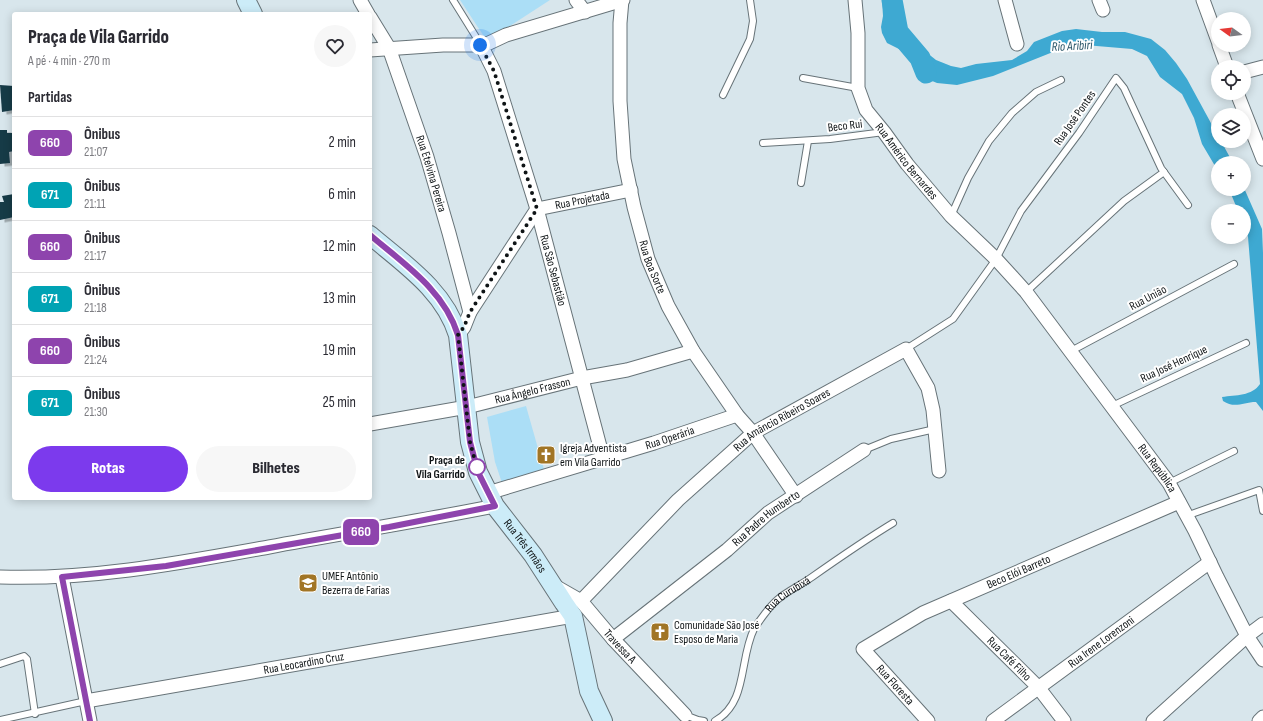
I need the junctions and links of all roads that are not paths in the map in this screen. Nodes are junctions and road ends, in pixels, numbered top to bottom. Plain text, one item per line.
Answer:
1 (360, 0) edge
2 (453, 0) edge
3 (576, 0) edge
4 (622, 0) edge
5 (750, 0) edge
6 (855, 0) edge
7 (1005, 0) edge
8 (1203, 0) edge
9 (367, 12) edge
10 (585, 12) junction
11 (372, 20) edge
12 (1211, 22) edge
13 (1017, 44) dead end
14 (480, 45) junction
15 (389, 48) junction
16 (372, 50) edge
17 (1263, 67) edge
18 (1251, 70) edge
19 (803, 78) dead end
20 (1061, 80) dead end
21 (858, 88) junction
22 (723, 95) dead end
23 (1240, 100) edge
24 (884, 132) junction
25 (808, 141) junction
26 (763, 143) dead end
27 (1263, 159) edge
28 (1164, 172) junction
29 (800, 183) dead end
30 (631, 190) junction
31 (1188, 205) dead end
32 (537, 209) junction
33 (951, 216) junction
34 (372, 236) edge
35 (996, 260) junction
36 (1234, 264) dead end
37 (1026, 292) junction
38 (470, 312) junction
39 (458, 335) junction
40 (1246, 343) dead end
41 (906, 349) junction
42 (693, 351) junction
43 (1071, 352) junction
44 (582, 378) junction
45 (1112, 406) junction
46 (467, 407) junction
47 (737, 415) junction
48 (372, 424) edge
49 (935, 429) junction
50 (753, 433) junction
51 (864, 450) joint
52 (1234, 451) dead end
53 (603, 458) junction
54 (939, 471) dead end
55 (1169, 483) junction
56 (796, 496) junction
57 (492, 500) junction
58 (1179, 502) junction
59 (1263, 511) edge
60 (1186, 516) junction
61 (893, 523) dead end
62 (1210, 562) junction
63 (0, 577) edge
64 (62, 577) junction
65 (951, 602) junction
66 (577, 608) junction
67 (1263, 624) edge
68 (1248, 636) junction
69 (613, 639) junction
70 (863, 650) joint
71 (1263, 660) edge
72 (0, 664) edge
73 (1038, 688) junction
74 (86, 702) junction
75 (35, 714) junction
76 (685, 714) joint
77 (1263, 717) edge
78 (0, 720) edge
79 (90, 721) edge
80 (603, 721) edge
81 (704, 721) edge
82 (715, 721) edge
83 (928, 721) edge
84 (993, 721) edge
85 (1064, 721) edge
86 (1153, 721) edge
87 (1260, 721) edge

1 - 9 street
2 - 14 lane, Rua São Sebastião
3 - 10 street
4 - 10 street
4 - 30 street, Rua Boa Sorte
5 - 22 lane
6 - 21 street, Rua Américo Bernardes
7 - 13 street
8 - 12 street
10 - 14 street
11 - 15 street, Rua Etelvina Pereira
14 - 15 street
14 - 32 street, Rua São Sebastião
15 - 16 street
15 - 38 street, Rua Etelvina Pereira
17 - 18 street
19 - 21 lane
20 - 33 lane
21 - 24 street, Rua Américo Bernardes
23 - 27 street
24 - 25 lane, Beco Rui
24 - 33 street, Rua Américo Bernardes
25 - 26 lane, Beco Rui
25 - 29 lane
28 - 31 lane, Rua José Pontes
28 - 35 lane, Rua José Pontes
28 - 37 lane
30 - 32 street, Rua Projetada
30 - 42 street, Rua Boa Sorte
32 - 38 street
32 - 44 street, Rua São Sebastião
33 - 35 street, Rua Américo Bernardes
34 - 39 street, Rua Três Irmãos
35 - 37 street, Rua Américo Bernardes
35 - 41 lane, Rua Amâncio Ribeiro Soares
36 - 43 lane, Rua União
37 - 43 street, Rua República
38 - 39 street
39 - 46 street, Rua Três Irmãos
40 - 45 lane, Rua José Henrique
41 - 49 street
41 - 50 street, Rua Amâncio Ribeiro Soares
42 - 44 street, Rua Ângelo Frasson
42 - 47 street, Rua Boa Sorte
43 - 45 street, Rua República
44 - 46 street, Rua Ângelo Frasson
44 - 53 street, Rua São Sebastião
45 - 55 street, Rua República
46 - 48 street, Rua Ângelo Frasson
46 - 57 street, Rua Três Irmãos
47 - 50 street, Rua Boa Sorte
47 - 53 street, Rua Operária
49 - 51 lane, Rua Padre Humberto
49 - 54 street
50 - 56 street, Rua Boa Sorte
50 - 66 street, Rua Amâncio Ribeiro Soares
51 - 56 street, Rua Padre Humberto
52 - 55 lane
53 - 57 street, Rua Operária
55 - 58 street, Rua República
56 - 69 street, Rua Padre Humberto
57 - 64 street, Rua Operária
57 - 66 street, Rua Três Irmãos
58 - 60 street, Rua República
58 - 65 street, Beco Elói Barreto
59 - 60 lane
60 - 62 street, Rua República
61 - 82 lane, Rua Curubixá
62 - 68 street, Rua República
62 - 73 street, Rua Irene Lorenzoni
63 - 64 street, Rua Operária
64 - 74 street
65 - 70 street, Beco Elói Barreto
65 - 73 street, Rua Café Filho
66 - 69 street, Travessa A
66 - 74 street, Rua Leocardino Cruz
66 - 80 street, Rua Três Irmãos
67 - 68 street
68 - 71 street, Rua República
68 - 86 street
69 - 76 street, Travessa A
70 - 83 street, Rua Floresta
72 - 75 lane
73 - 84 street, Rua Irene Lorenzoni
73 - 85 street, Rua Café Filho
74 - 75 lane, Rua Leocardino Cruz
74 - 79 street
75 - 78 lane, Rua Leocardino Cruz
76 - 81 lane
77 - 87 street

